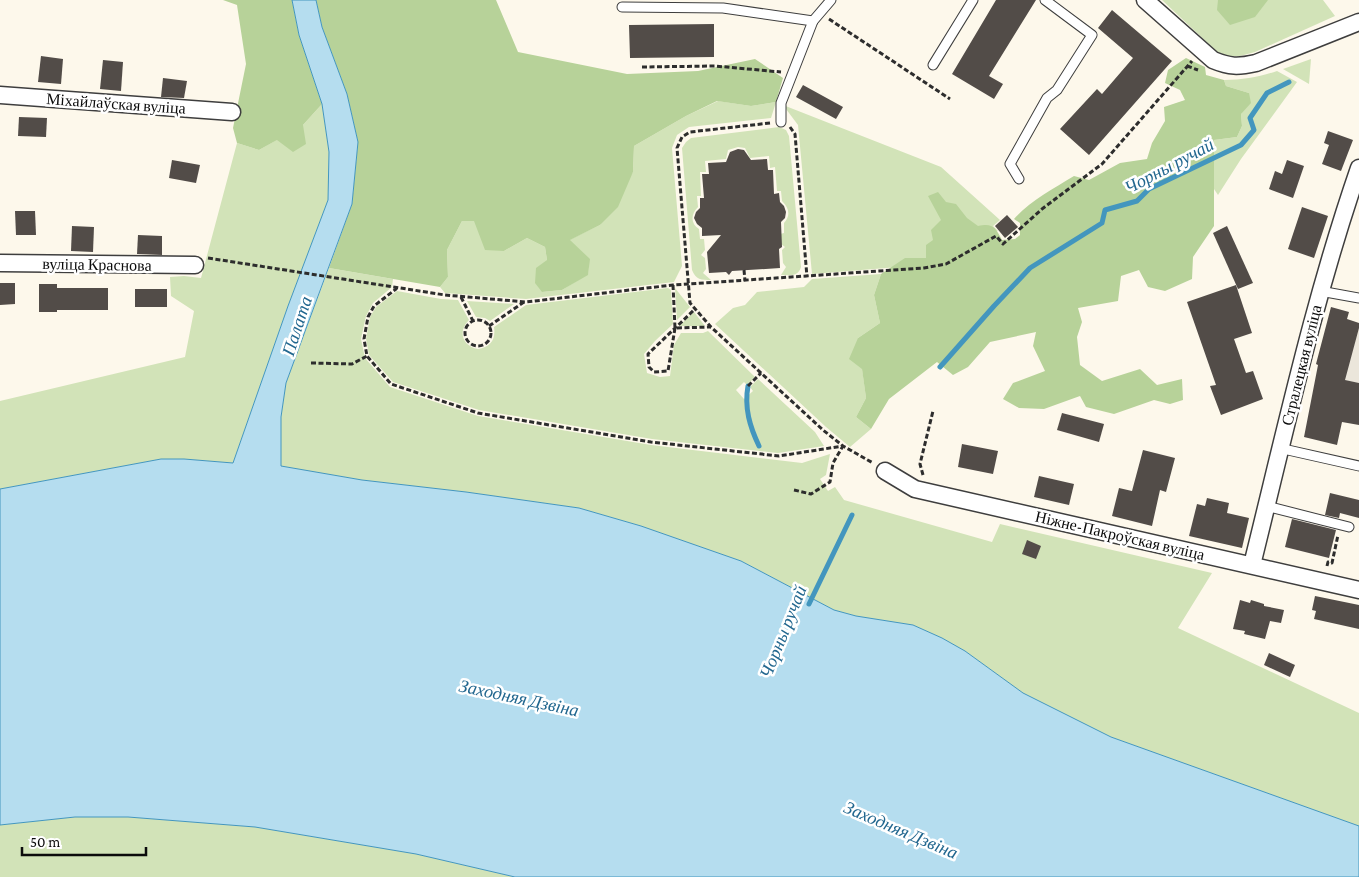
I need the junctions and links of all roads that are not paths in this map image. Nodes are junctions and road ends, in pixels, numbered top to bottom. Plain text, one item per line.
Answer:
1 (831, 0) edge
2 (973, 0) edge
3 (1044, 0) edge
4 (1145, 0) edge
5 (622, 7) dead end
6 (813, 21) junction
7 (1359, 22) edge
8 (933, 65) dead end
9 (0, 94) edge
10 (232, 112) dead end
11 (781, 122) road end
12 (1359, 168) edge
13 (1019, 179) dead end
14 (201, 261) road end
15 (0, 262) edge
16 (1320, 291) junction
17 (1359, 298) edge
18 (1279, 448) junction
19 (1359, 466) edge
20 (886, 471) road end
21 (1266, 506) junction
22 (1345, 526) road end
23 (1252, 565) junction
24 (1359, 590) edge

1 - 6 lane
2 - 8 lane
3 - 13 lane
4 - 7 street
5 - 6 lane
6 - 11 lane
9 - 10 street, Міхайлаўская вуліца
12 - 16 street, Стралецкая вуліца
14 - 15 street, вуліца Краснова
16 - 17 lane
16 - 18 street, Стралецкая вуліца
18 - 19 lane
18 - 21 street, Стралецкая вуліца
20 - 23 street, Ніжне-Пакроўская вуліца
21 - 22 lane
21 - 23 street, Стралецкая вуліца
23 - 24 street, Ніжне-Пакроўская вуліца

